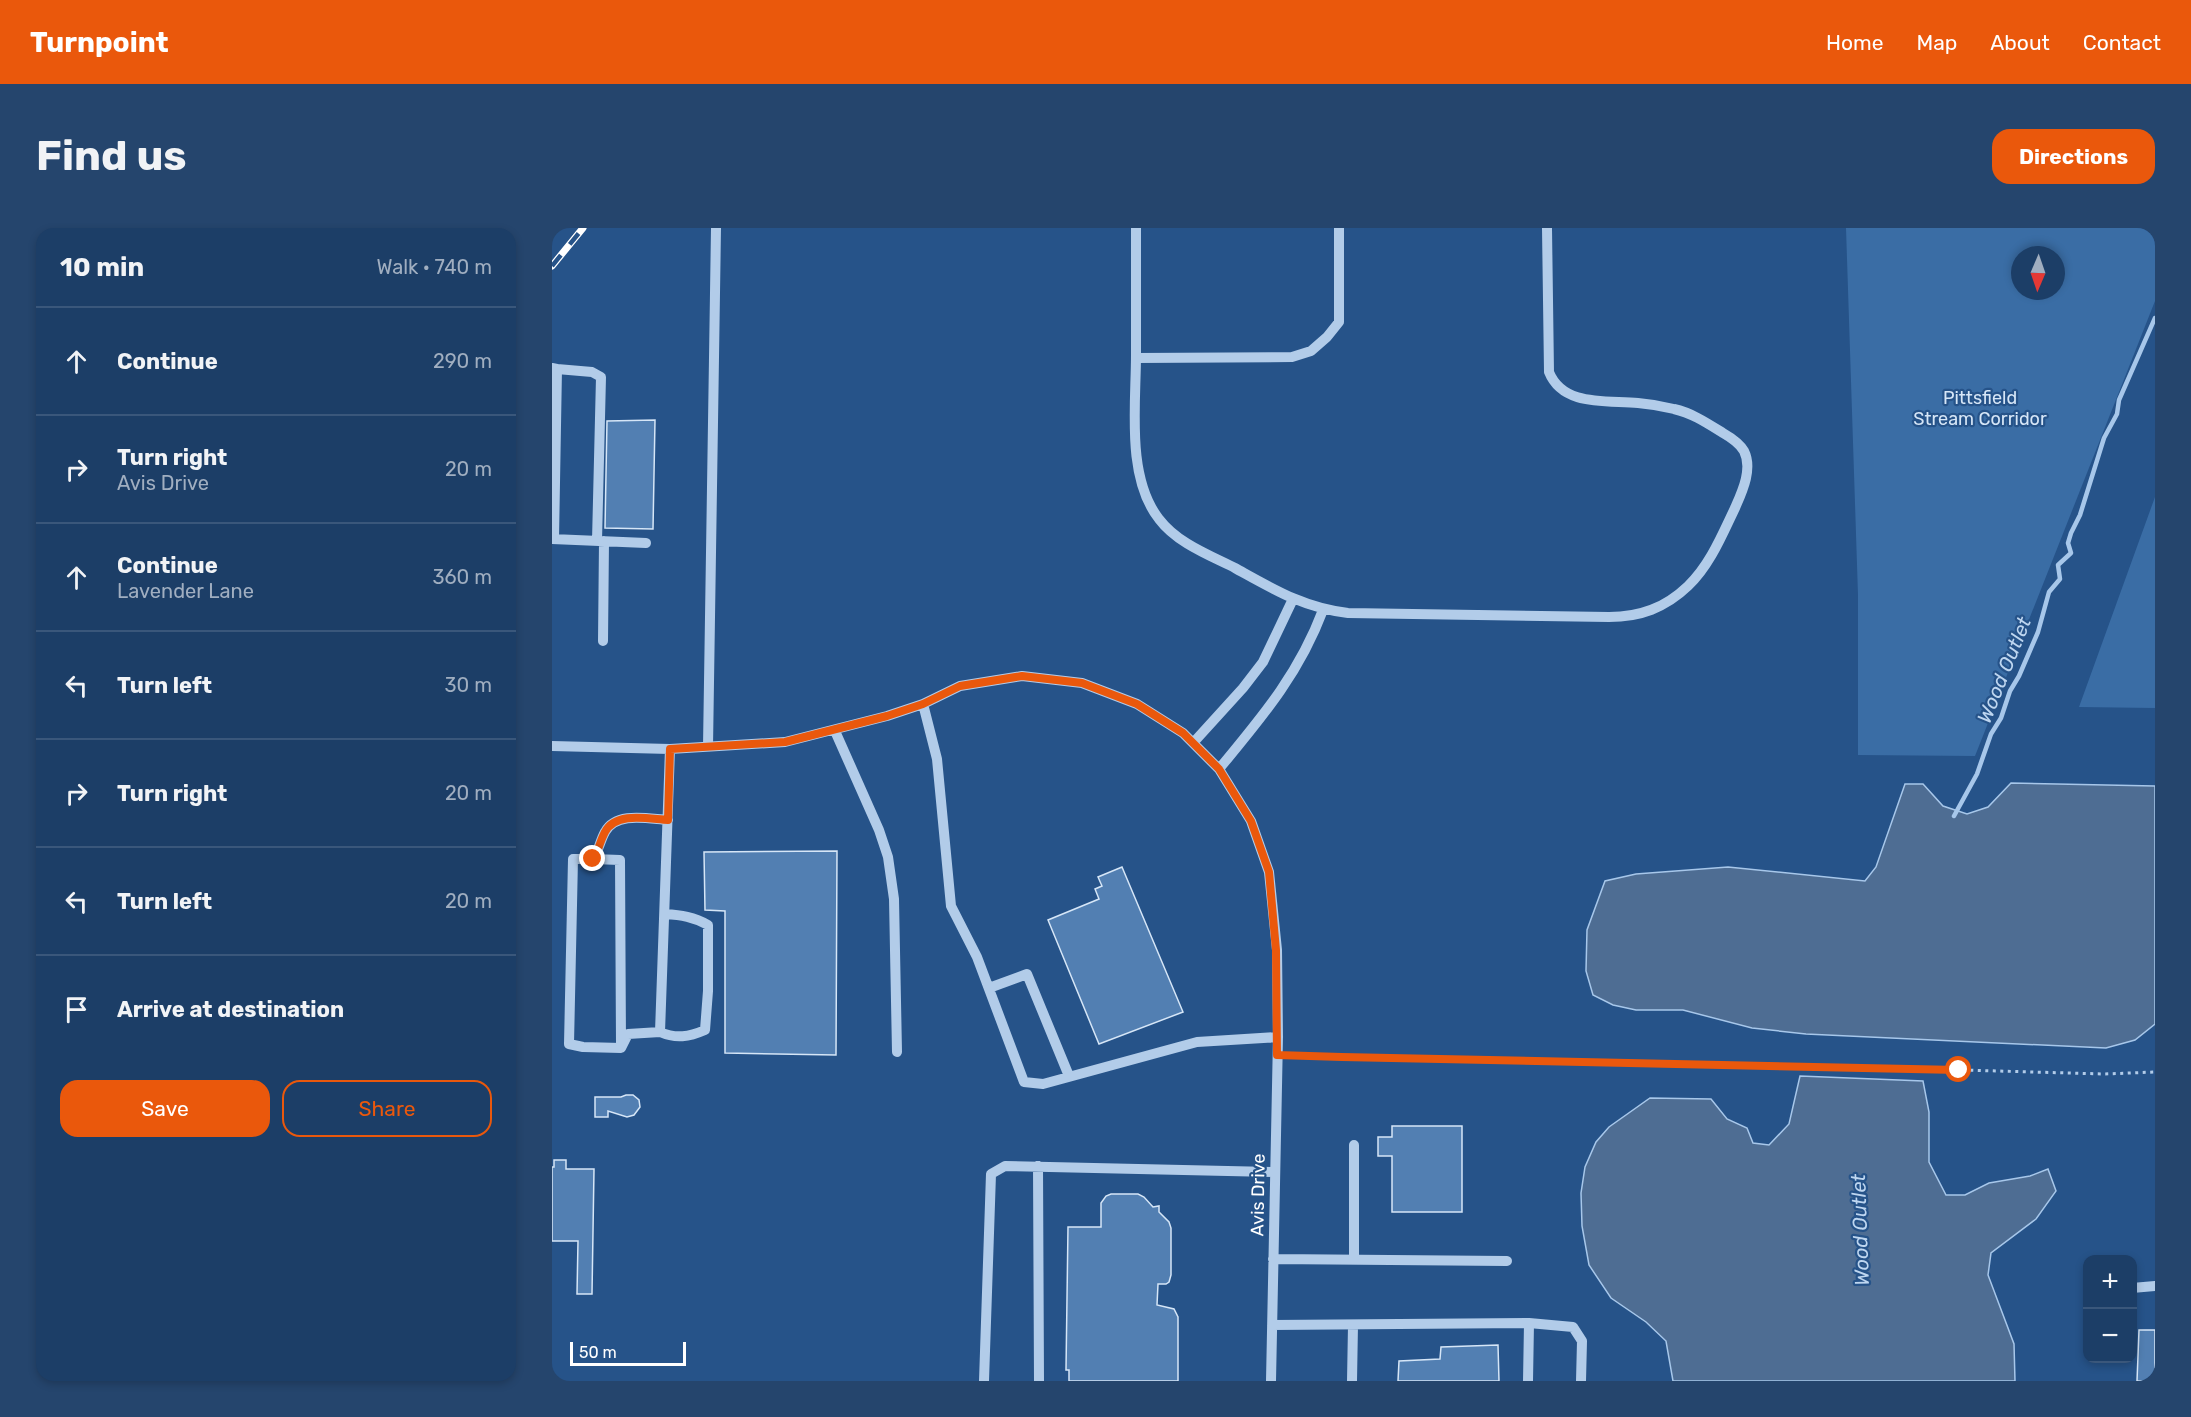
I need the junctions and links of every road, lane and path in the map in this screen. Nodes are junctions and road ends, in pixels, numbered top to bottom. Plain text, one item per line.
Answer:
1 (716, 228) edge
2 (1136, 228) edge
3 (1339, 228) edge
4 (1548, 228) edge
5 (1136, 358) junction
6 (555, 369) edge
7 (553, 539) edge
8 (600, 541) junction
9 (646, 543) dead end
10 (1293, 599) junction
11 (1323, 610) junction
12 (603, 641) dead end
13 (923, 704) junction
14 (835, 730) junction
15 (1193, 743) junction
16 (552, 746) edge
17 (708, 747) junction
18 (670, 749) junction
19 (1219, 769) junction
20 (668, 820) junction
21 (593, 859) junction
22 (665, 914) junction
23 (989, 988) junction
24 (660, 1032) junction
25 (1278, 1036) junction
26 (621, 1048) junction
27 (897, 1052) dead end
28 (1277, 1055) junction
29 (2155, 1072) edge
30 (1069, 1076) junction
31 (1354, 1145) dead end
32 (1038, 1166) junction
33 (1275, 1172) junction
34 (1273, 1259) junction
35 (1354, 1260) junction
36 (1507, 1262) dead end
37 (2155, 1286) edge
38 (2137, 1288) edge
39 (1529, 1323) junction
40 (1272, 1325) junction
41 (1353, 1325) junction
42 (984, 1381) edge
43 (1039, 1381) edge
44 (1271, 1381) edge
45 (1352, 1381) edge
46 (1528, 1381) edge
47 (1581, 1381) edge

1 - 17 street
2 - 5 street
3 - 5 street
4 - 11 street
5 - 10 street
6 - 7 street
6 - 8 street
7 - 8 street
8 - 9 street
8 - 12 street
10 - 11 street
10 - 15 street
11 - 19 street
13 - 14 street, Avis Drive
13 - 15 street, Avis Drive
13 - 23 street
14 - 17 street, Avis Drive
14 - 27 street
15 - 19 street, Avis Drive
16 - 18 street, Avis Drive
17 - 18 street, Avis Drive
18 - 20 street
19 - 25 street, Avis Drive
20 - 21 street
20 - 22 street
21 - 26 street
21 - 26 street
22 - 24 street
22 - 24 street
23 - 30 street
23 - 30 street
24 - 26 street
25 - 28 street, Avis Drive
25 - 30 street
28 - 29 path
28 - 33 street, Avis Drive
31 - 35 street
32 - 33 street
32 - 42 street
32 - 43 street
33 - 34 street, Avis Drive
34 - 35 street
34 - 40 street, Avis Drive
35 - 36 street
37 - 38 street
39 - 41 street
39 - 46 street
39 - 47 street
40 - 41 street
40 - 44 street, Avis Drive
41 - 45 street

